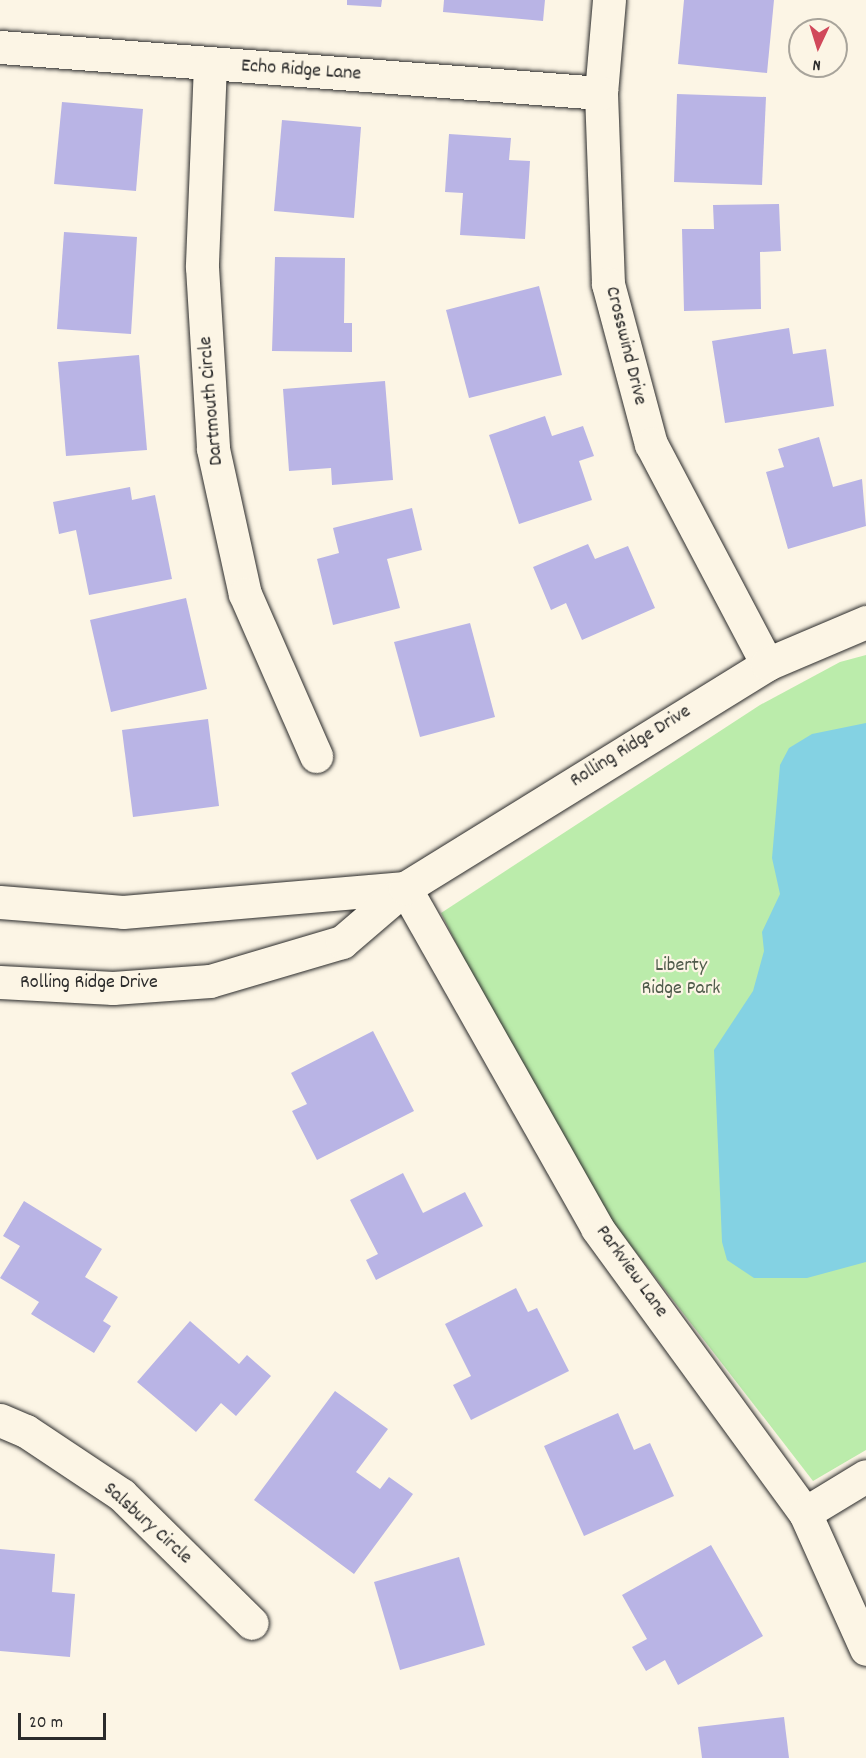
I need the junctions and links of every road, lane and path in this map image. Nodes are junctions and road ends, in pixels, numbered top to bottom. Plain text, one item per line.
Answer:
1 (609, 0) edge
2 (0, 47) edge
3 (210, 64) junction
4 (601, 93) junction
5 (866, 622) edge
6 (767, 664) junction
7 (316, 756) dead end
8 (405, 888) junction
9 (0, 902) edge
10 (0, 982) edge
11 (0, 1420) edge
12 (866, 1476) edge
13 (805, 1513) junction
14 (252, 1623) dead end
15 (866, 1649) edge

1 - 4 street, Crosswind Drive
2 - 3 street, Echo Ridge Lane
3 - 4 street, Echo Ridge Lane
3 - 7 street, Dartmouth Circle
4 - 6 street, Crosswind Drive
5 - 6 street, Rolling Ridge Drive
6 - 8 street, Rolling Ridge Drive
8 - 9 street, Rolling Ridge Drive
8 - 10 street, Rolling Ridge Drive
8 - 13 street, Parkview Lane
11 - 14 street, Salsbury Circle
12 - 13 street
13 - 15 street, Parkview Lane

